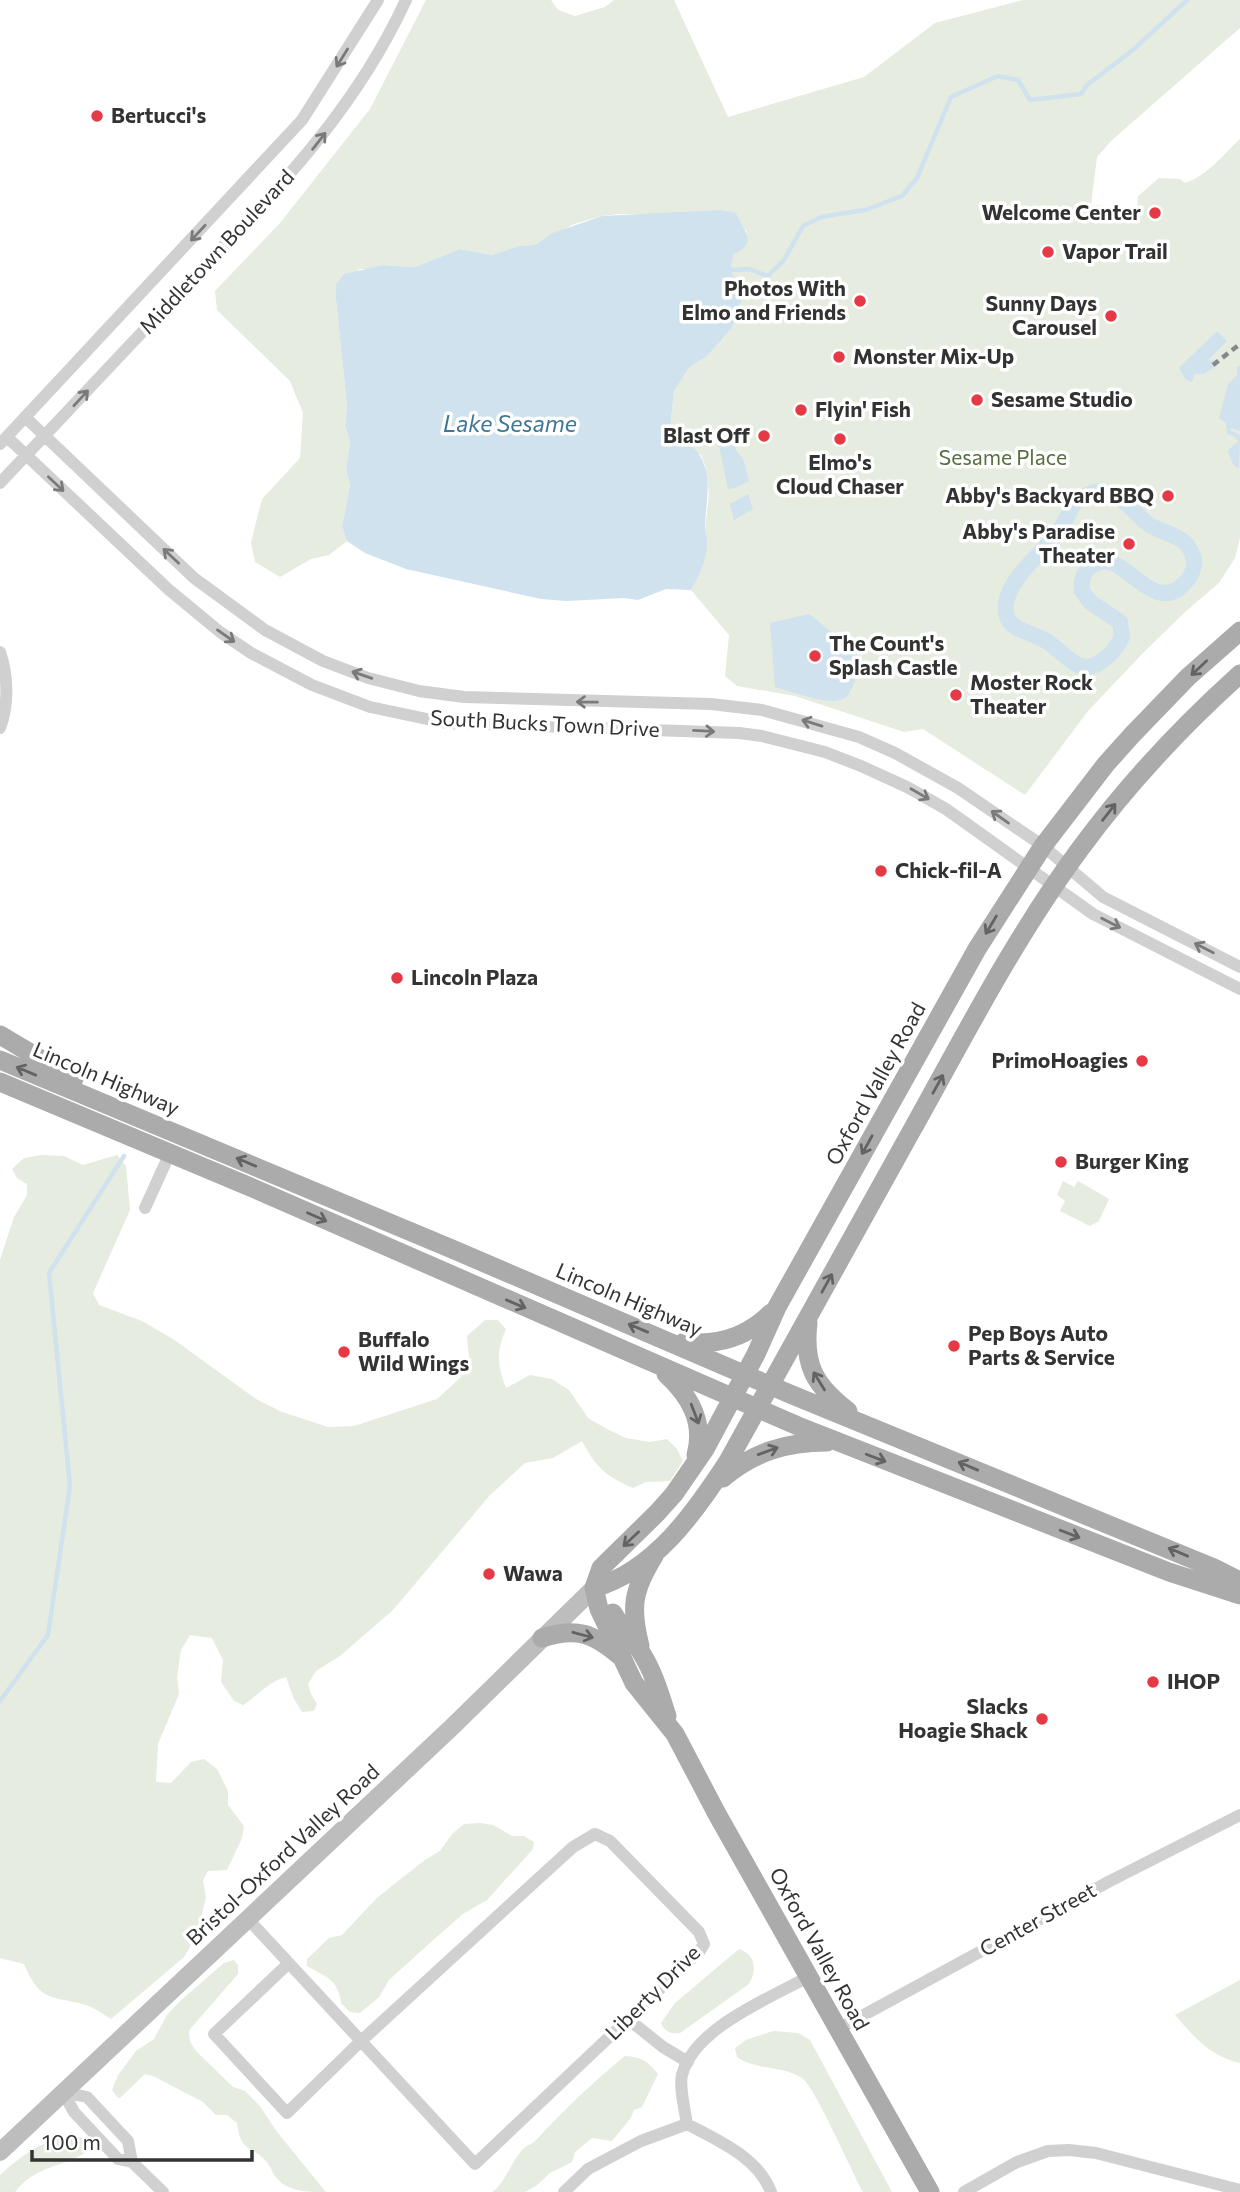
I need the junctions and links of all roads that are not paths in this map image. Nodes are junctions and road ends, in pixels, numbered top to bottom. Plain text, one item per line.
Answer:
1 (378, 0) edge
2 (406, 0) edge
3 (26, 417) junction
4 (45, 436) junction
5 (4, 441) edge
6 (26, 456) junction
7 (0, 483) edge
8 (1240, 631) edge
9 (0, 652) edge
10 (1240, 674) edge
11 (0, 727) edge
12 (1042, 846) junction
13 (1068, 866) junction
14 (1028, 868) junction
15 (1055, 886) junction
16 (1240, 967) edge
17 (1240, 989) edge
18 (0, 1035) edge
19 (0, 1060) edge
20 (0, 1082) edge
21 (140, 1118) junction
22 (170, 1153) junction
23 (145, 1208) dead end
24 (777, 1307) junction
25 (808, 1317) junction
26 (669, 1341) junction
27 (658, 1366) junction
28 (745, 1374) junction
29 (770, 1385) junction
30 (732, 1398) junction
31 (757, 1409) junction
32 (868, 1426) junction
33 (837, 1442) junction
34 (690, 1473) junction
35 (711, 1488) junction
36 (657, 1551) junction
37 (1240, 1581) edge
38 (594, 1588) junction
39 (1240, 1595) edge
40 (542, 1639) junction
41 (641, 1651) junction
42 (620, 1656) junction
43 (671, 1727) junction
44 (1240, 1815) edge
45 (248, 1919) junction
46 (289, 1963) junction
47 (808, 1977) junction
48 (628, 2019) junction
49 (838, 2029) junction
50 (362, 2041) junction
51 (688, 2062) junction
52 (63, 2092) junction
53 (687, 2124) junction
54 (0, 2152) edge
55 (132, 2162) junction
56 (153, 2189) edge
57 (1240, 2190) edge
58 (564, 2192) edge
59 (771, 2192) edge
60 (930, 2192) edge
61 (964, 2192) edge

1 -> 3 street, Middletown Boulevard
4 -> 2 street, Middletown Boulevard
3 - 4 street, South Bucks Town Drive
3 - 5 street, Middletown Boulevard
4 - 6 street, Middletown Boulevard
12 -> 4 street, South Bucks Town Drive
5 - 6 street, South Bucks Town Drive
6 - 7 street, Middletown Boulevard
6 -> 14 street, South Bucks Town Drive
8 -> 12 main road, Oxford Valley Road
9 - 11 street
13 -> 10 main road
12 - 13 street, South Bucks Town Drive
12 - 14 main road, Oxford Valley Road
13 - 15 main road
16 -> 13 street, South Bucks Town Drive
14 - 15 street, South Bucks Town Drive
14 -> 24 main road, Oxford Valley Road
15 -> 17 street, South Bucks Town Drive
25 -> 15 main road
18 - 21 main road
21 -> 19 main road, Lincoln Highway
20 - 22 main road, Lincoln Highway
26 -> 21 main road, Lincoln Highway
22 - 23 street
22 -> 27 main road, Lincoln Highway
24 - 26 main road
24 - 28 main road, Oxford Valley Road
25 - 29 main road
32 -> 25 main road
26 - 28 main road, Lincoln Highway
27 - 30 main road, Lincoln Highway
27 -> 34 main road
28 - 29 main road, Lincoln Highway
28 - 30 main road, Oxford Valley Road
29 - 31 main road
29 - 32 main road, Lincoln Highway
30 - 31 main road, Lincoln Highway
30 - 34 main road, Oxford Valley Road
31 - 33 main road, Lincoln Highway
31 - 35 main road
37 -> 32 main road, Lincoln Highway
35 -> 33 main road
33 -> 39 main road, Lincoln Highway
34 -> 38 main road, Oxford Valley Road
35 - 36 main road
36 - 38 main road
36 - 41 main road
38 - 40 main road, Bristol-Oxford Valley Road
38 - 41 main road, Oxford Valley Road
38 - 42 main road, Oxford Valley Road
40 -> 42 main road
40 - 45 main road, Bristol-Oxford Valley Road
41 - 43 main road, Oxford Valley Road
42 - 43 main road, Oxford Valley Road
43 - 47 main road, Oxford Valley Road
44 - 49 street, Center Street
45 - 46 street, Liberty Drive
45 - 52 main road, Bristol-Oxford Valley Road
46 - 50 street, Liberty Drive
46 - 50 street
47 - 49 main road, Oxford Valley Road
47 - 51 street
48 - 50 street, Liberty Drive
48 - 50 street, Liberty Drive
48 - 51 street
49 - 60 main road, Oxford Valley Road
51 - 53 street
52 - 54 main road, Bristol-Oxford Valley Road
52 - 55 street
52 - 55 street
53 - 58 street
53 - 59 street
55 - 56 street
57 - 61 street

